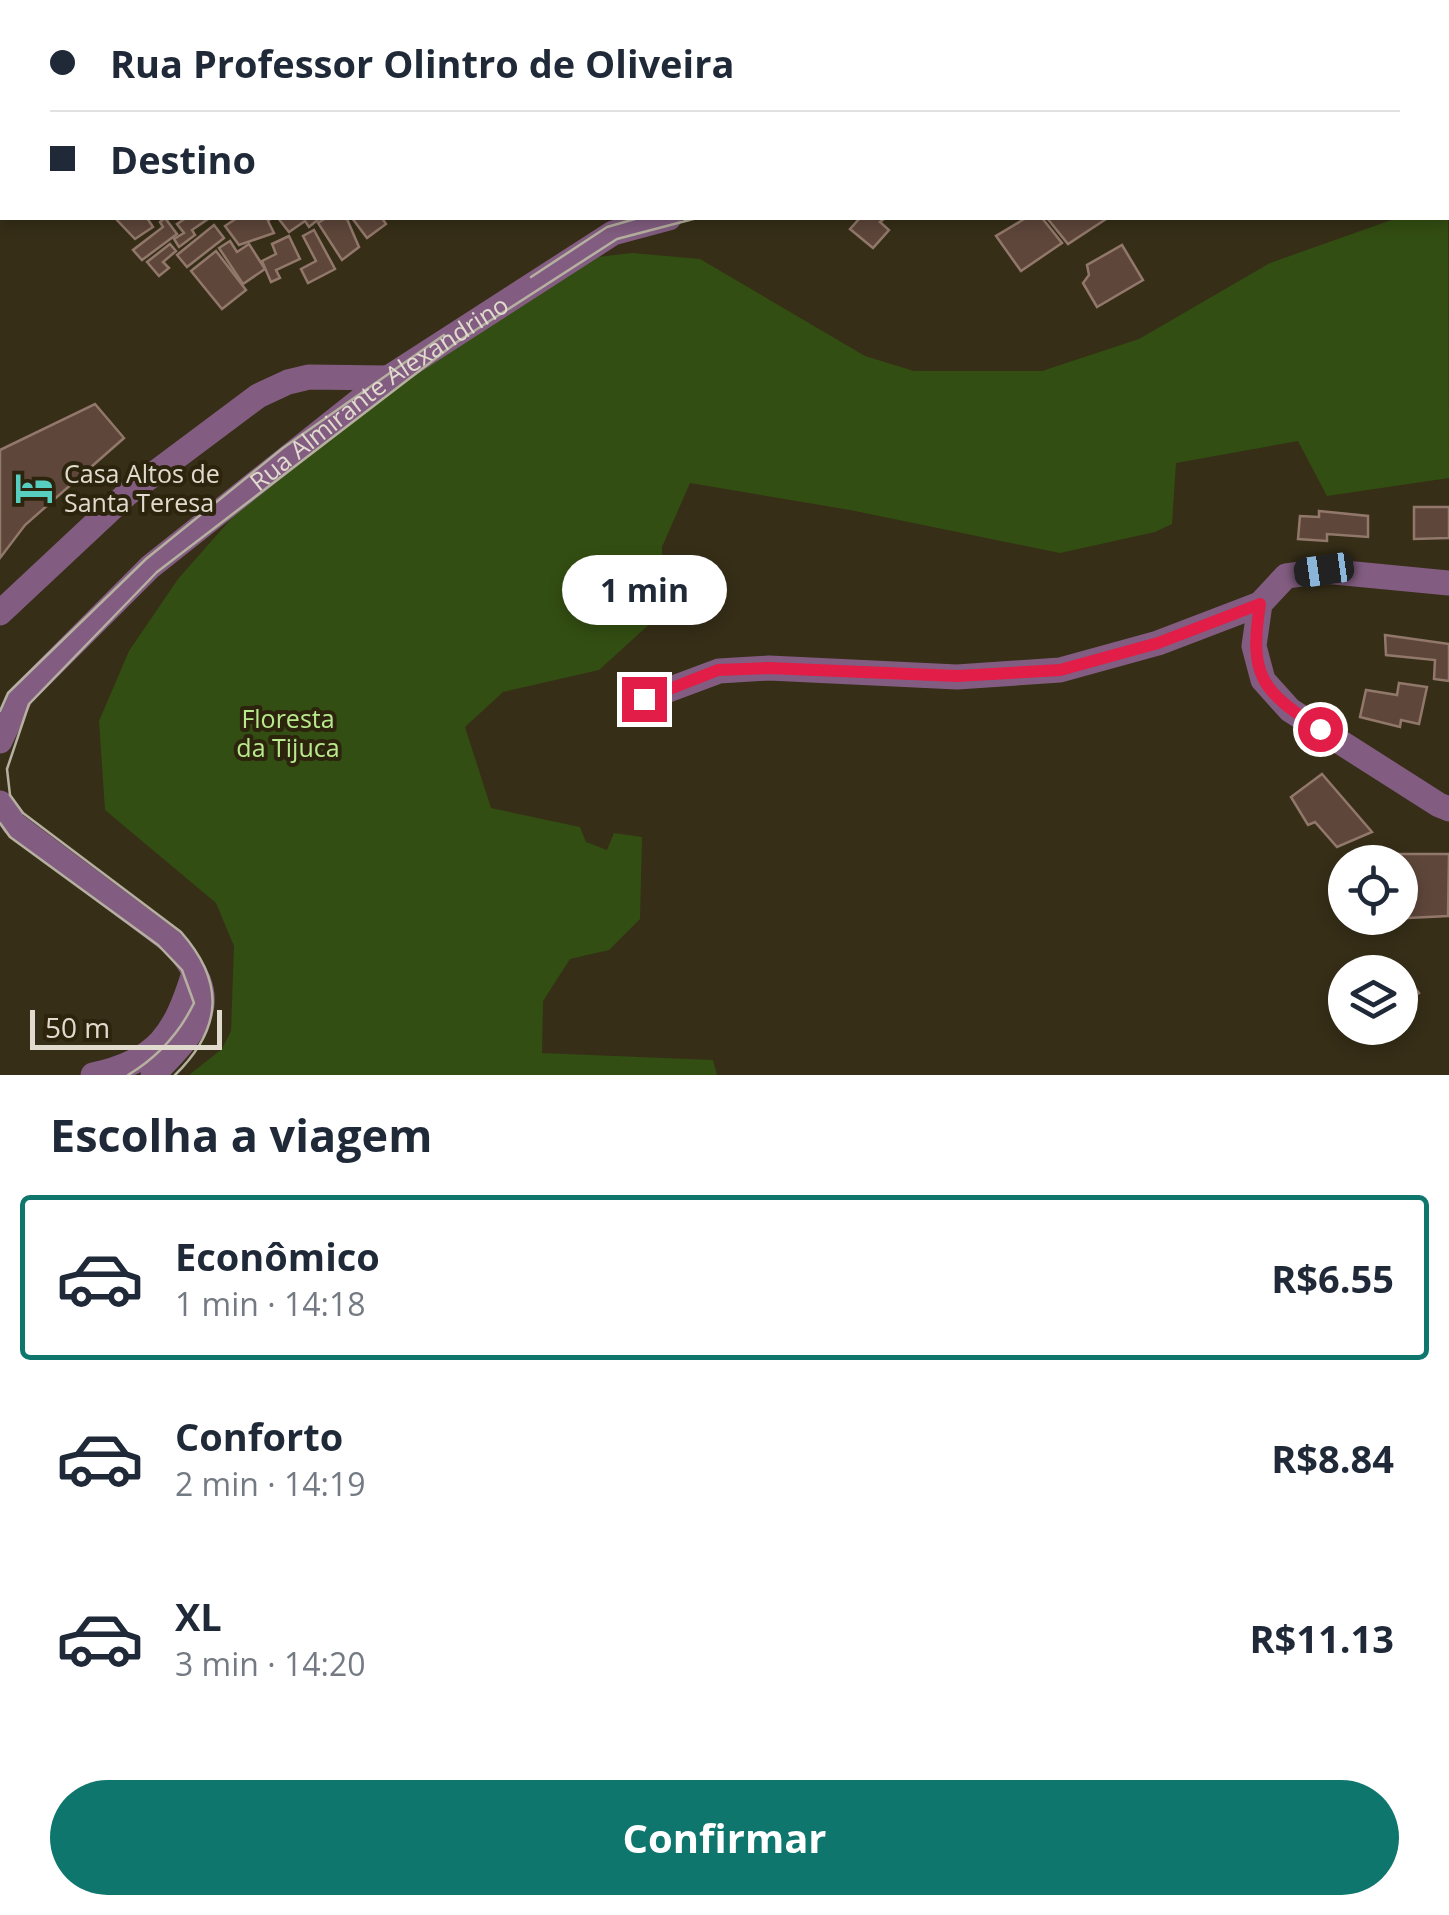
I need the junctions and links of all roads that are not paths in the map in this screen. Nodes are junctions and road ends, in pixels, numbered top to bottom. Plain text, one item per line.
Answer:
1 (661, 220) edge
2 (388, 378) junction
3 (1449, 583) edge
4 (1260, 604) junction
5 (0, 613) edge
6 (644, 699) dead end
7 (0, 741) edge
8 (0, 803) edge
9 (1449, 808) edge
10 (194, 974) junction
11 (93, 1075) edge
12 (152, 1075) edge

1 - 2 street, Rua Almirante Alexandrino
2 - 5 street
2 - 7 street, Rua Almirante Alexandrino
3 - 4 street
4 - 6 street
4 - 9 street
8 - 10 street
10 - 11 street
10 - 12 street

